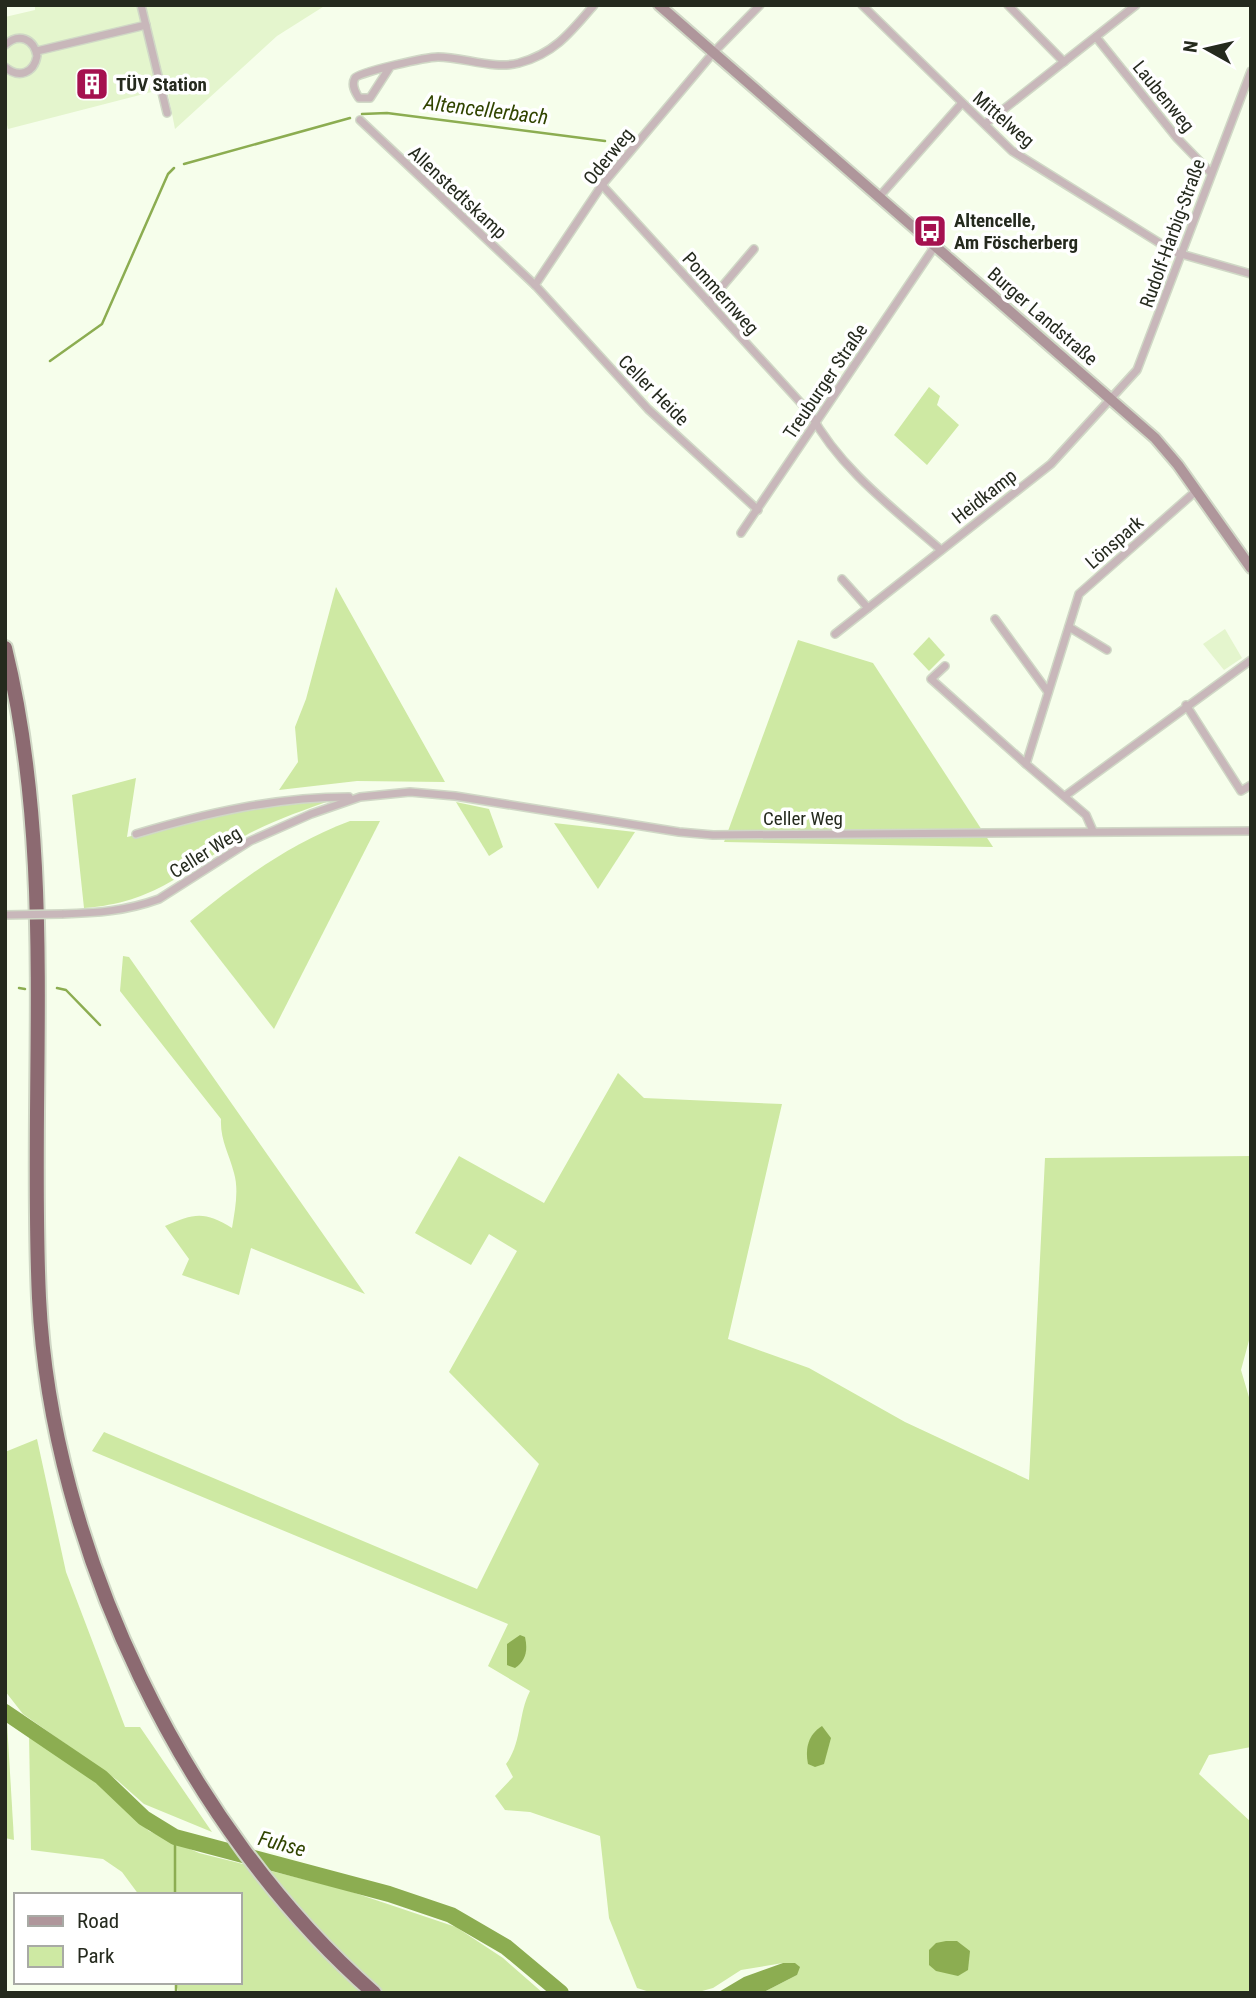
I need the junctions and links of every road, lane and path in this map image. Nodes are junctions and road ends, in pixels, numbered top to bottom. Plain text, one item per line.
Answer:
1 (141, 5) edge
2 (594, 5) edge
3 (659, 5) edge
4 (760, 5) edge
5 (862, 5) edge
6 (1008, 5) edge
7 (1136, 5) edge
8 (146, 25) junction
9 (1096, 37) junction
10 (5, 45) edge
11 (37, 51) junction
12 (713, 53) junction
13 (1064, 62) junction
14 (5, 67) edge
15 (390, 67) junction
16 (1251, 71) edge
17 (962, 103) junction
18 (167, 113) dead end
19 (360, 120) dead end
20 (985, 124) junction
21 (1211, 173) junction
22 (603, 185) junction
23 (879, 197) junction
24 (935, 246) junction
25 (754, 249) dead end
26 (1180, 254) junction
27 (1251, 274) edge
28 (535, 285) junction
29 (709, 302) junction
30 (1111, 400) junction
31 (815, 423) junction
32 (1196, 491) junction
33 (758, 510) junction
34 (741, 533) dead end
35 (941, 550) junction
36 (1251, 568) edge
37 (842, 579) dead end
38 (868, 608) junction
39 (995, 619) dead end
40 (1069, 627) junction
41 (835, 634) dead end
42 (5, 648) edge
43 (1107, 650) dead end
44 (1251, 660) edge
45 (945, 666) dead end
46 (1048, 692) junction
47 (1186, 705) junction
48 (1026, 764) junction
49 (1251, 785) edge
50 (1065, 796) junction
51 (360, 797) junction
52 (1093, 831) junction
53 (1251, 831) edge
54 (136, 834) dead end
55 (5, 915) edge
56 (374, 1993) edge

1 - 8 street
2 - 15 street
3 - 12 street, Burger Landstraße
4 - 12 street, Oderweg
5 - 17 street, Mittelweg
6 - 13 street
7 - 9 street
8 - 11 street
8 - 18 street
9 - 13 street
9 - 21 street, Laubenweg
10 - 11 street
11 - 14 street
12 - 22 street, Oderweg
12 - 23 street, Burger Landstraße
13 - 20 street
15 - 15 street
16 - 21 street, Rudolf-Harbig-Straße
17 - 20 street, Mittelweg
17 - 23 street
19 - 28 street, Allenstedtskamp
20 - 26 street, Mittelweg
21 - 26 street, Rudolf-Harbig-Straße
22 - 28 street, Oderweg
22 - 29 street, Pommernweg
23 - 24 street, Burger Landstraße
24 - 30 street, Burger Landstraße
24 - 31 street, Treuburger Straße
25 - 29 street
26 - 27 street, Mittelweg
26 - 30 street, Rudolf-Harbig-Straße
28 - 33 street, Celler Heide
29 - 31 street, Pommernweg
30 - 32 street, Burger Landstraße
30 - 35 street, Heidkamp
31 - 33 street, Treuburger Straße
31 - 35 street, Pommernweg
32 - 36 street, Burger Landstraße
32 - 40 street, Lönspark
33 - 34 street, Treuburger Straße
35 - 38 street, Heidkamp
37 - 38 street
38 - 41 street, Heidkamp
39 - 46 street
40 - 43 street
40 - 46 street, Lönspark
42 - 56 highway
44 - 47 street
45 - 48 street
46 - 48 street, Lönspark
47 - 49 street
47 - 50 street
48 - 50 street
50 - 52 street
51 - 52 street, Celler Weg
51 - 54 street, Celler Weg
51 - 55 street, Celler Weg, bridge
52 - 53 street, Celler Weg

